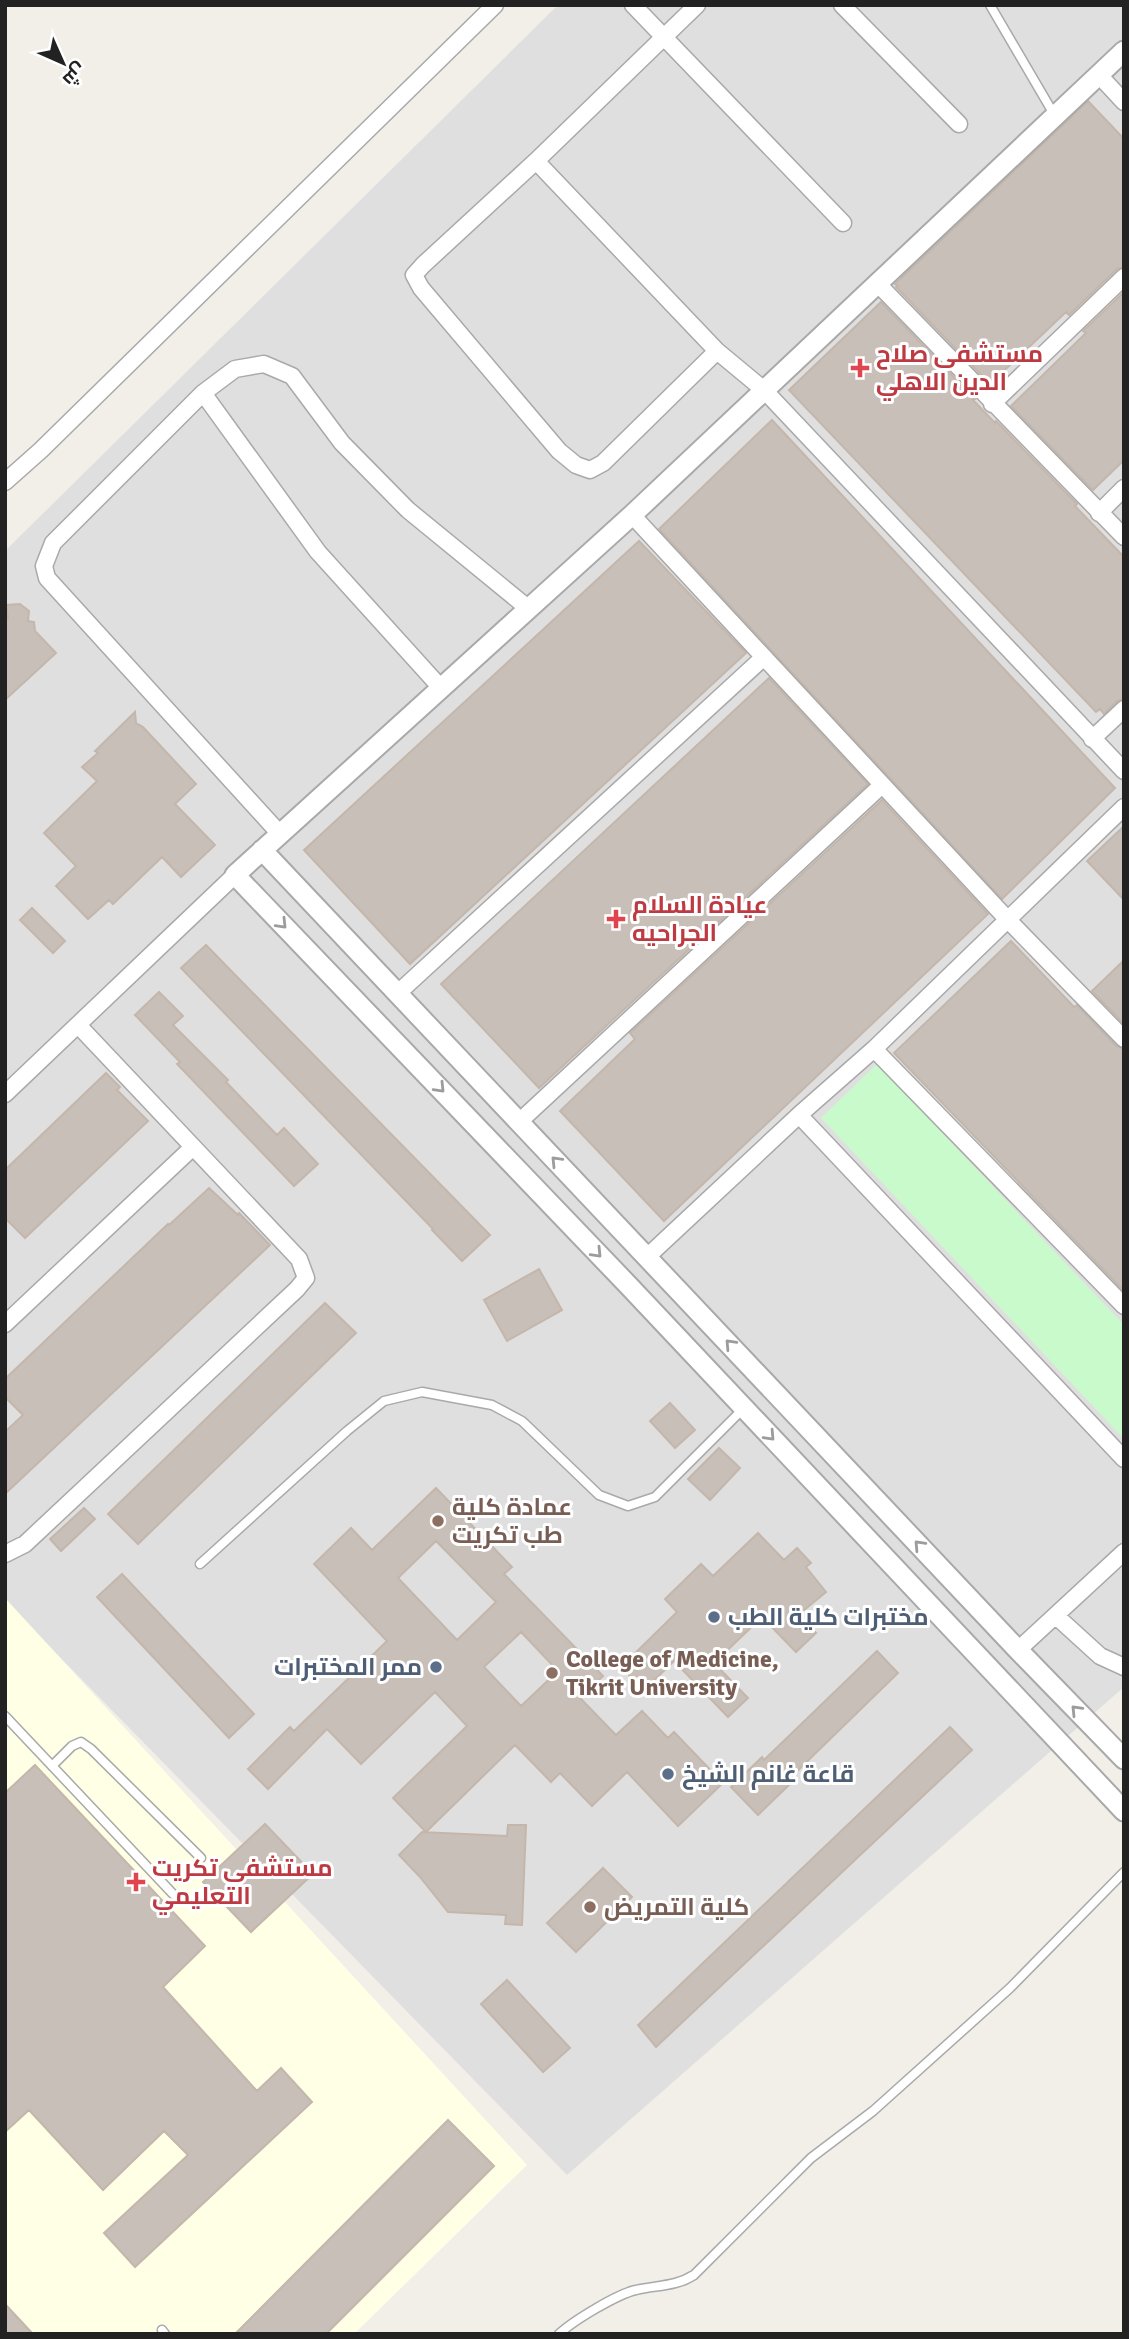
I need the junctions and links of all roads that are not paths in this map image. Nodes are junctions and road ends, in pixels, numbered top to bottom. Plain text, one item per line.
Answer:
1 (495, 5) edge
2 (633, 5) edge
3 (697, 5) edge
4 (842, 5) edge
5 (990, 5) edge
6 (663, 38) junction
7 (1124, 51) edge
8 (1099, 75) junction
9 (1124, 102) edge
10 (1055, 116) junction
11 (959, 124) dead end
12 (536, 161) junction
13 (843, 223) dead end
14 (1124, 277) edge
15 (877, 284) junction
16 (717, 351) junction
17 (764, 390) junction
18 (203, 393) junction
19 (992, 404) junction
20 (5, 482) edge
21 (1124, 488) edge
22 (1099, 513) junction
23 (632, 515) junction
24 (1124, 537) edge
25 (528, 608) junction
26 (764, 657) junction
27 (441, 688) junction
28 (1124, 709) edge
29 (1092, 739) junction
30 (1124, 771) edge
31 (882, 785) junction
32 (1124, 807) edge
33 (280, 834) junction
34 (262, 850) junction
35 (235, 874) junction
36 (1008, 920) junction
37 (398, 993) junction
38 (78, 1025) junction
39 (1124, 1039) edge
40 (874, 1049) junction
41 (5, 1094) edge
42 (799, 1115) junction
43 (519, 1122) junction
44 (193, 1147) junction
45 (648, 1256) junction
46 (1124, 1306) edge
47 (5, 1324) edge
48 (744, 1408) junction
49 (837, 1458) junction
50 (1124, 1459) edge
51 (812, 1480) junction
52 (1124, 1552) edge
53 (5, 1554) edge
54 (200, 1563) dead end
55 (1056, 1616) junction
56 (1018, 1650) junction
57 (1124, 1667) edge
58 (5, 1716) edge
59 (1124, 1759) edge
60 (52, 1766) junction
61 (1124, 1811) edge
62 (201, 1858) dead end
63 (1124, 1872) edge
64 (173, 1894) dead end
65 (559, 2334) edge

1 - 20 street
2 - 6 street
3 - 6 street
4 - 11 street
5 - 10 lane
6 - 12 street
6 - 13 street
7 - 8 street
8 - 9 street
8 - 10 street
10 - 15 street
12 - 16 street
12 - 16 street
14 - 19 street
15 - 17 street
15 - 19 street
16 - 17 street
17 - 23 street
17 - 29 street
18 - 25 street
18 - 27 street
18 - 33 street
19 - 22 street
21 - 22 street
22 - 24 street
23 - 25 street
23 - 26 street
25 - 27 street
26 - 31 street
26 - 37 street
27 - 33 street
28 - 29 street
29 - 30 street
31 - 36 street
31 - 43 street
32 - 36 street
33 - 34 street
34 - 35 street
34 - 37 street
35 - 38 street
35 -> 48 street
36 - 39 street
36 - 40 street
37 - 43 street
38 - 41 street
38 - 44 street
40 - 42 street
40 - 46 street
42 - 45 street
42 - 50 street
45 -> 43 street
44 - 47 street
44 - 53 street
49 -> 45 street
48 -> 51 street
48 - 54 lane
49 - 51 street
56 -> 49 street
51 - 61 street
52 - 55 street
55 - 56 street
55 - 57 street
59 -> 56 street
58 - 60 lane
60 - 62 lane
60 - 64 lane
63 - 65 lane

